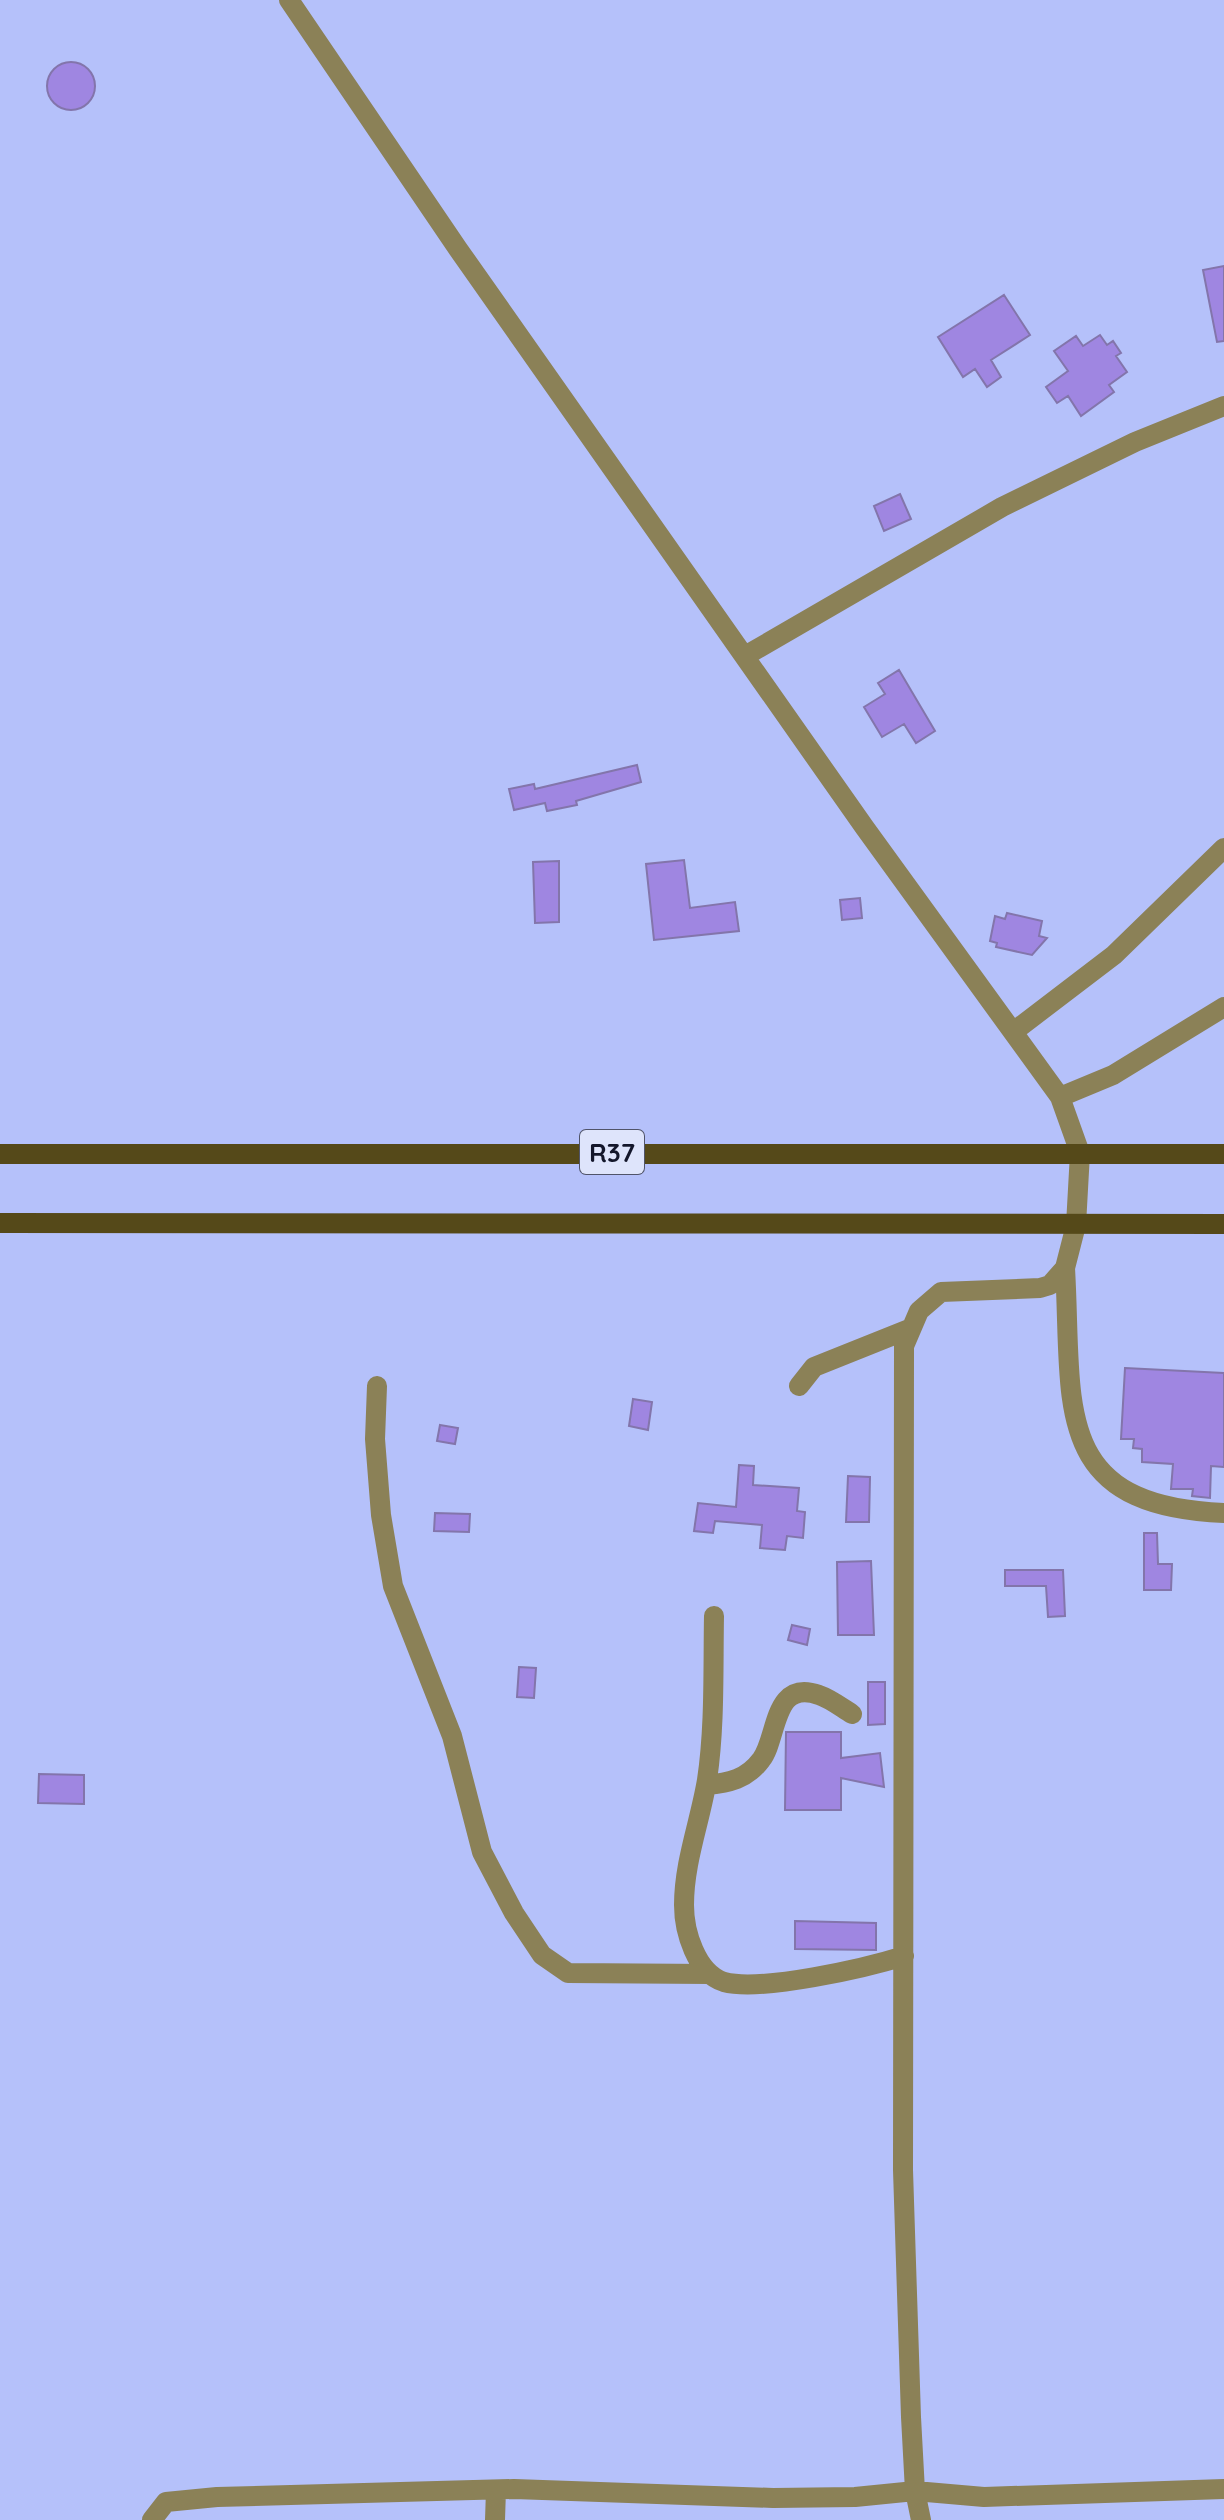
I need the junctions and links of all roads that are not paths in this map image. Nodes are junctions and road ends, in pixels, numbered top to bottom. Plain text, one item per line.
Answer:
1 (289, 0) edge
2 (1224, 406) edge
3 (745, 656) junction
4 (1224, 848) edge
5 (1224, 1007) edge
6 (1013, 1032) junction
7 (1060, 1097) junction
8 (1080, 1153) junction
9 (0, 1154) edge
10 (1224, 1154) edge
11 (0, 1223) edge
12 (1224, 1224) edge
13 (1076, 1225) junction
14 (1065, 1268) junction
15 (909, 1329) junction
16 (377, 1386) dead end
17 (799, 1386) dead end
18 (1224, 1513) edge
19 (714, 1616) dead end
20 (852, 1714) dead end
21 (706, 1785) junction
22 (904, 1956) junction
23 (710, 1974) junction
24 (1224, 2489) edge
25 (496, 2490) junction
26 (915, 2491) junction
27 (152, 2520) edge
28 (495, 2520) edge
29 (921, 2520) edge

1 - 3 street
2 - 3 street
3 - 6 street
4 - 6 street
5 - 7 street
6 - 7 street
7 - 8 street
8 - 9 main road, R37
8 - 10 main road, R37
8 - 13 street
11 - 13 main road
12 - 13 main road
13 - 14 street
14 - 15 street
14 - 18 street
15 - 17 street
15 - 22 street
16 - 23 street
19 - 21 street
20 - 21 street
21 - 23 street
22 - 23 street
22 - 26 street
24 - 26 street
25 - 26 street
25 - 27 street
25 - 28 street
26 - 29 street

